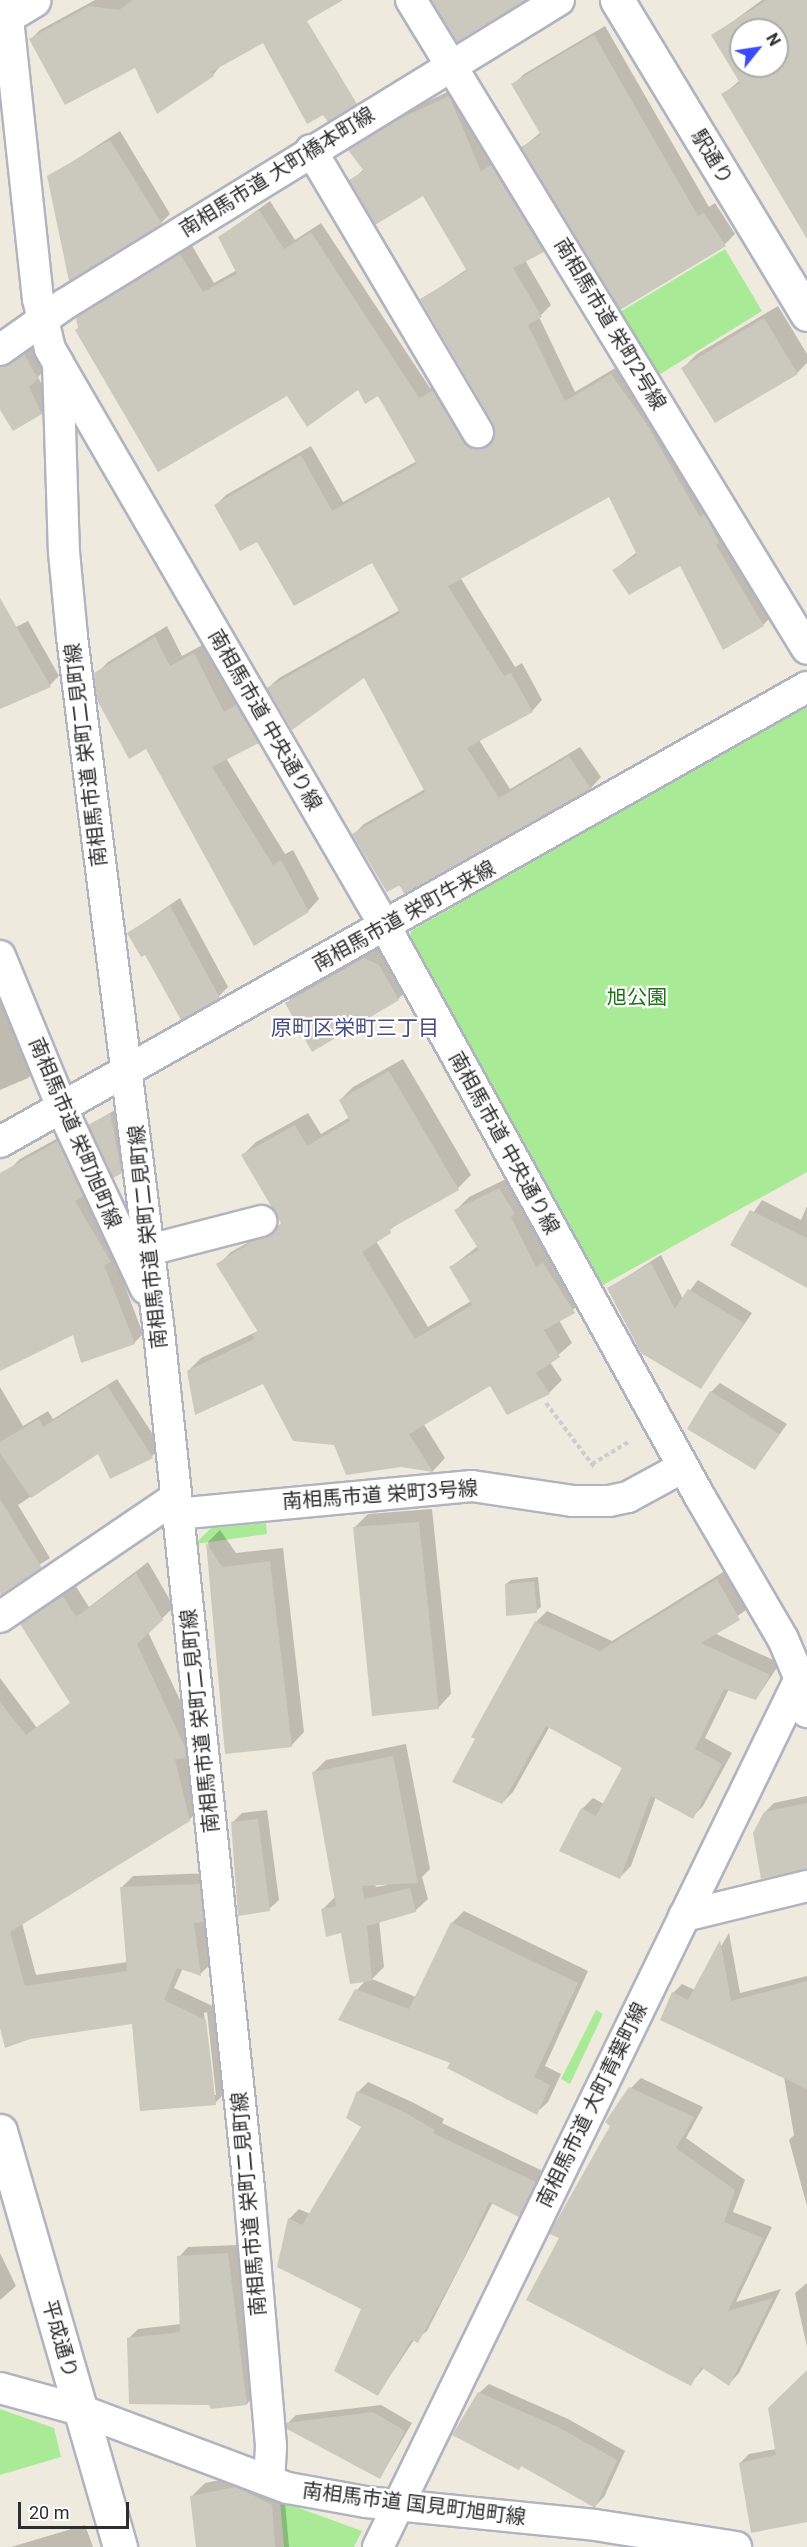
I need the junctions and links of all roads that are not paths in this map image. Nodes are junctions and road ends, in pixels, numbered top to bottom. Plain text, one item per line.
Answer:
1 (411, 0) edge
2 (559, 0) edge
3 (617, 0) edge
4 (12, 9) edge
5 (452, 65) junction
6 (310, 150) junction
7 (807, 314) edge
8 (43, 321) junction
9 (0, 350) edge
10 (58, 363) junction
11 (478, 432) dead end
12 (807, 648) edge
13 (807, 687) edge
14 (386, 928) junction
15 (0, 956) edge
16 (129, 1070) junction
17 (63, 1107) junction
18 (0, 1142) edge
19 (261, 1221) dead end
20 (149, 1251) junction
21 (155, 1308) junction
22 (683, 1467) junction
23 (176, 1506) junction
24 (0, 1617) edge
25 (803, 1671) edge
26 (807, 1712) edge
27 (807, 1886) edge
28 (684, 1916) junction
29 (0, 2131) edge
30 (0, 2388) edge
31 (80, 2410) junction
32 (269, 2479) junction
33 (399, 2505) junction
34 (120, 2547) edge
35 (378, 2547) edge
36 (736, 2547) edge

1 - 5 street, 南相馬市道 栄町2号線
2 - 5 street, 南相馬市道 大町橋本町線
3 - 7 street, 駅通り
4 - 8 street, 南相馬市道 栄町二見町線
5 - 6 street, 南相馬市道 大町橋本町線
5 - 12 street, 南相馬市道 栄町2号線
6 - 8 street, 南相馬市道 大町橋本町線
6 - 11 street
8 - 9 street, 南相馬市道 大町橋本町線
8 - 10 street, 南相馬市道 栄町二見町線
10 - 14 street, 南相馬市道 中央通り線
10 - 16 street, 南相馬市道 栄町二見町線
13 - 14 street, 南相馬市道 栄町牛来線
14 - 16 street, 南相馬市道 栄町牛来線
14 - 22 street, 南相馬市道 中央通り線
15 - 17 street, 南相馬市道 栄町旭町線
16 - 17 street, 南相馬市道 栄町牛来線
16 - 20 street, 南相馬市道 栄町二見町線
17 - 18 street, 南相馬市道 栄町牛来線
17 - 21 street, 南相馬市道 栄町旭町線
19 - 20 street
20 - 21 street, 南相馬市道 栄町二見町線
21 - 23 street, 南相馬市道 栄町二見町線
22 - 23 street, 南相馬市道 栄町3号線
22 - 25 street, 南相馬市道 中央通り線
23 - 24 street
23 - 32 street, 南相馬市道 栄町二見町線
25 - 26 street, 南相馬市道 中央通り線
25 - 28 street, 南相馬市道 大町青葉町線
27 - 28 street
28 - 33 street, 南相馬市道 大町青葉町線
29 - 31 street, 平成通り
30 - 31 street, 南相馬市道 国見町旭町線
31 - 32 street, 南相馬市道 国見町旭町線
31 - 34 street, 平成通り
32 - 33 street, 南相馬市道 国見町旭町線
33 - 35 street, 南相馬市道 大町青葉町線
33 - 36 street, 南相馬市道 国見町旭町線

